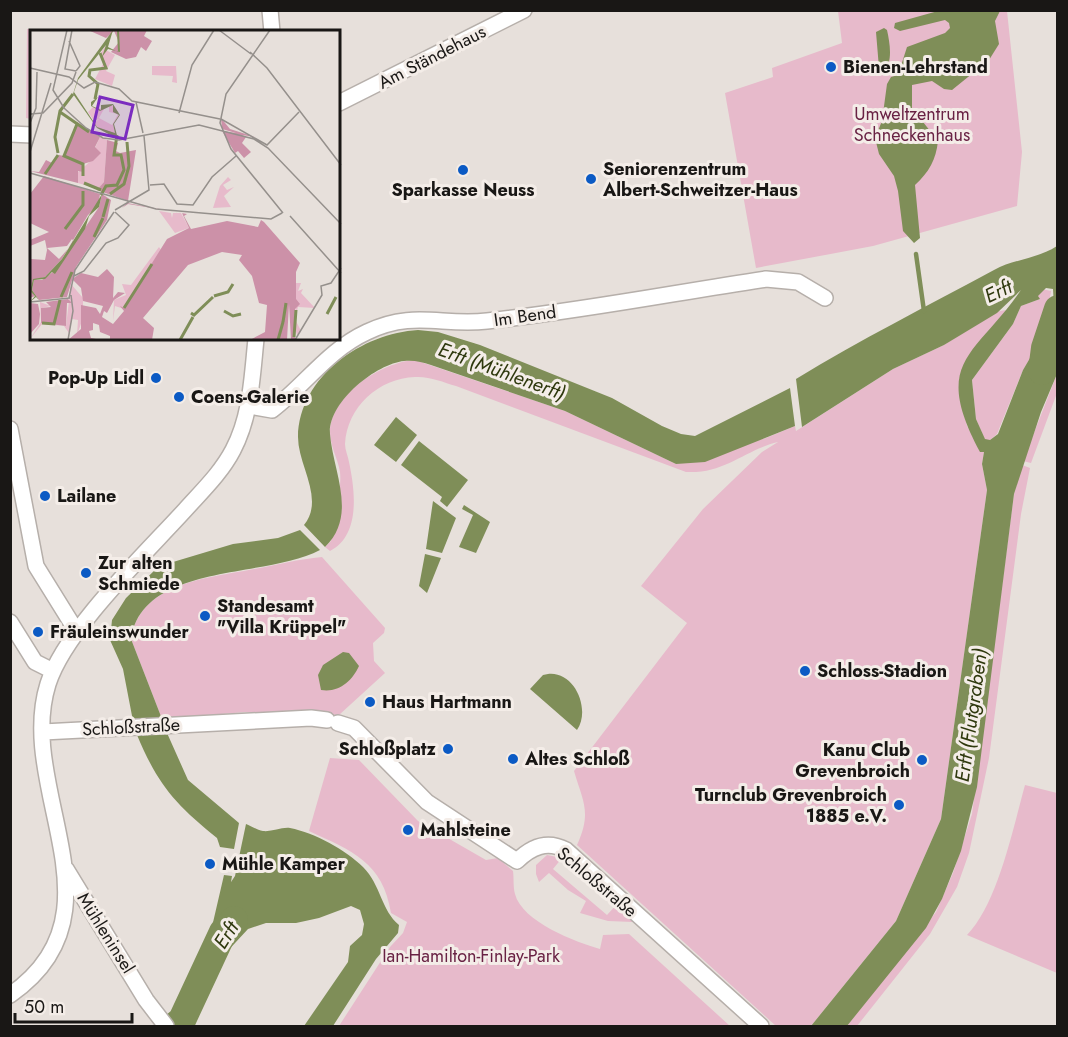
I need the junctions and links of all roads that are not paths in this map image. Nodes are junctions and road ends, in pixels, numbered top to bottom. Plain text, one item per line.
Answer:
1 (270, 10) edge
2 (524, 10) edge
3 (272, 30) edge
4 (340, 102) edge
5 (10, 134) edge
6 (30, 135) edge
7 (825, 298) dead end
8 (255, 340) edge
9 (249, 406) junction
10 (10, 429) edge
11 (10, 622) edge
12 (77, 632) junction
13 (53, 671) junction
14 (43, 732) junction
15 (66, 869) junction
16 (10, 995) edge
17 (164, 1024) edge
18 (761, 1026) edge

1 - 3 street
2 - 4 street, Am Ständehaus
5 - 6 street
7 - 9 street, Im Bend
8 - 9 street
9 - 12 street
10 - 12 street
11 - 13 street
12 - 13 street
13 - 14 street
14 - 15 street
14 - 18 street, Schloßstraße
15 - 16 street
15 - 17 street, Mühleninsel

